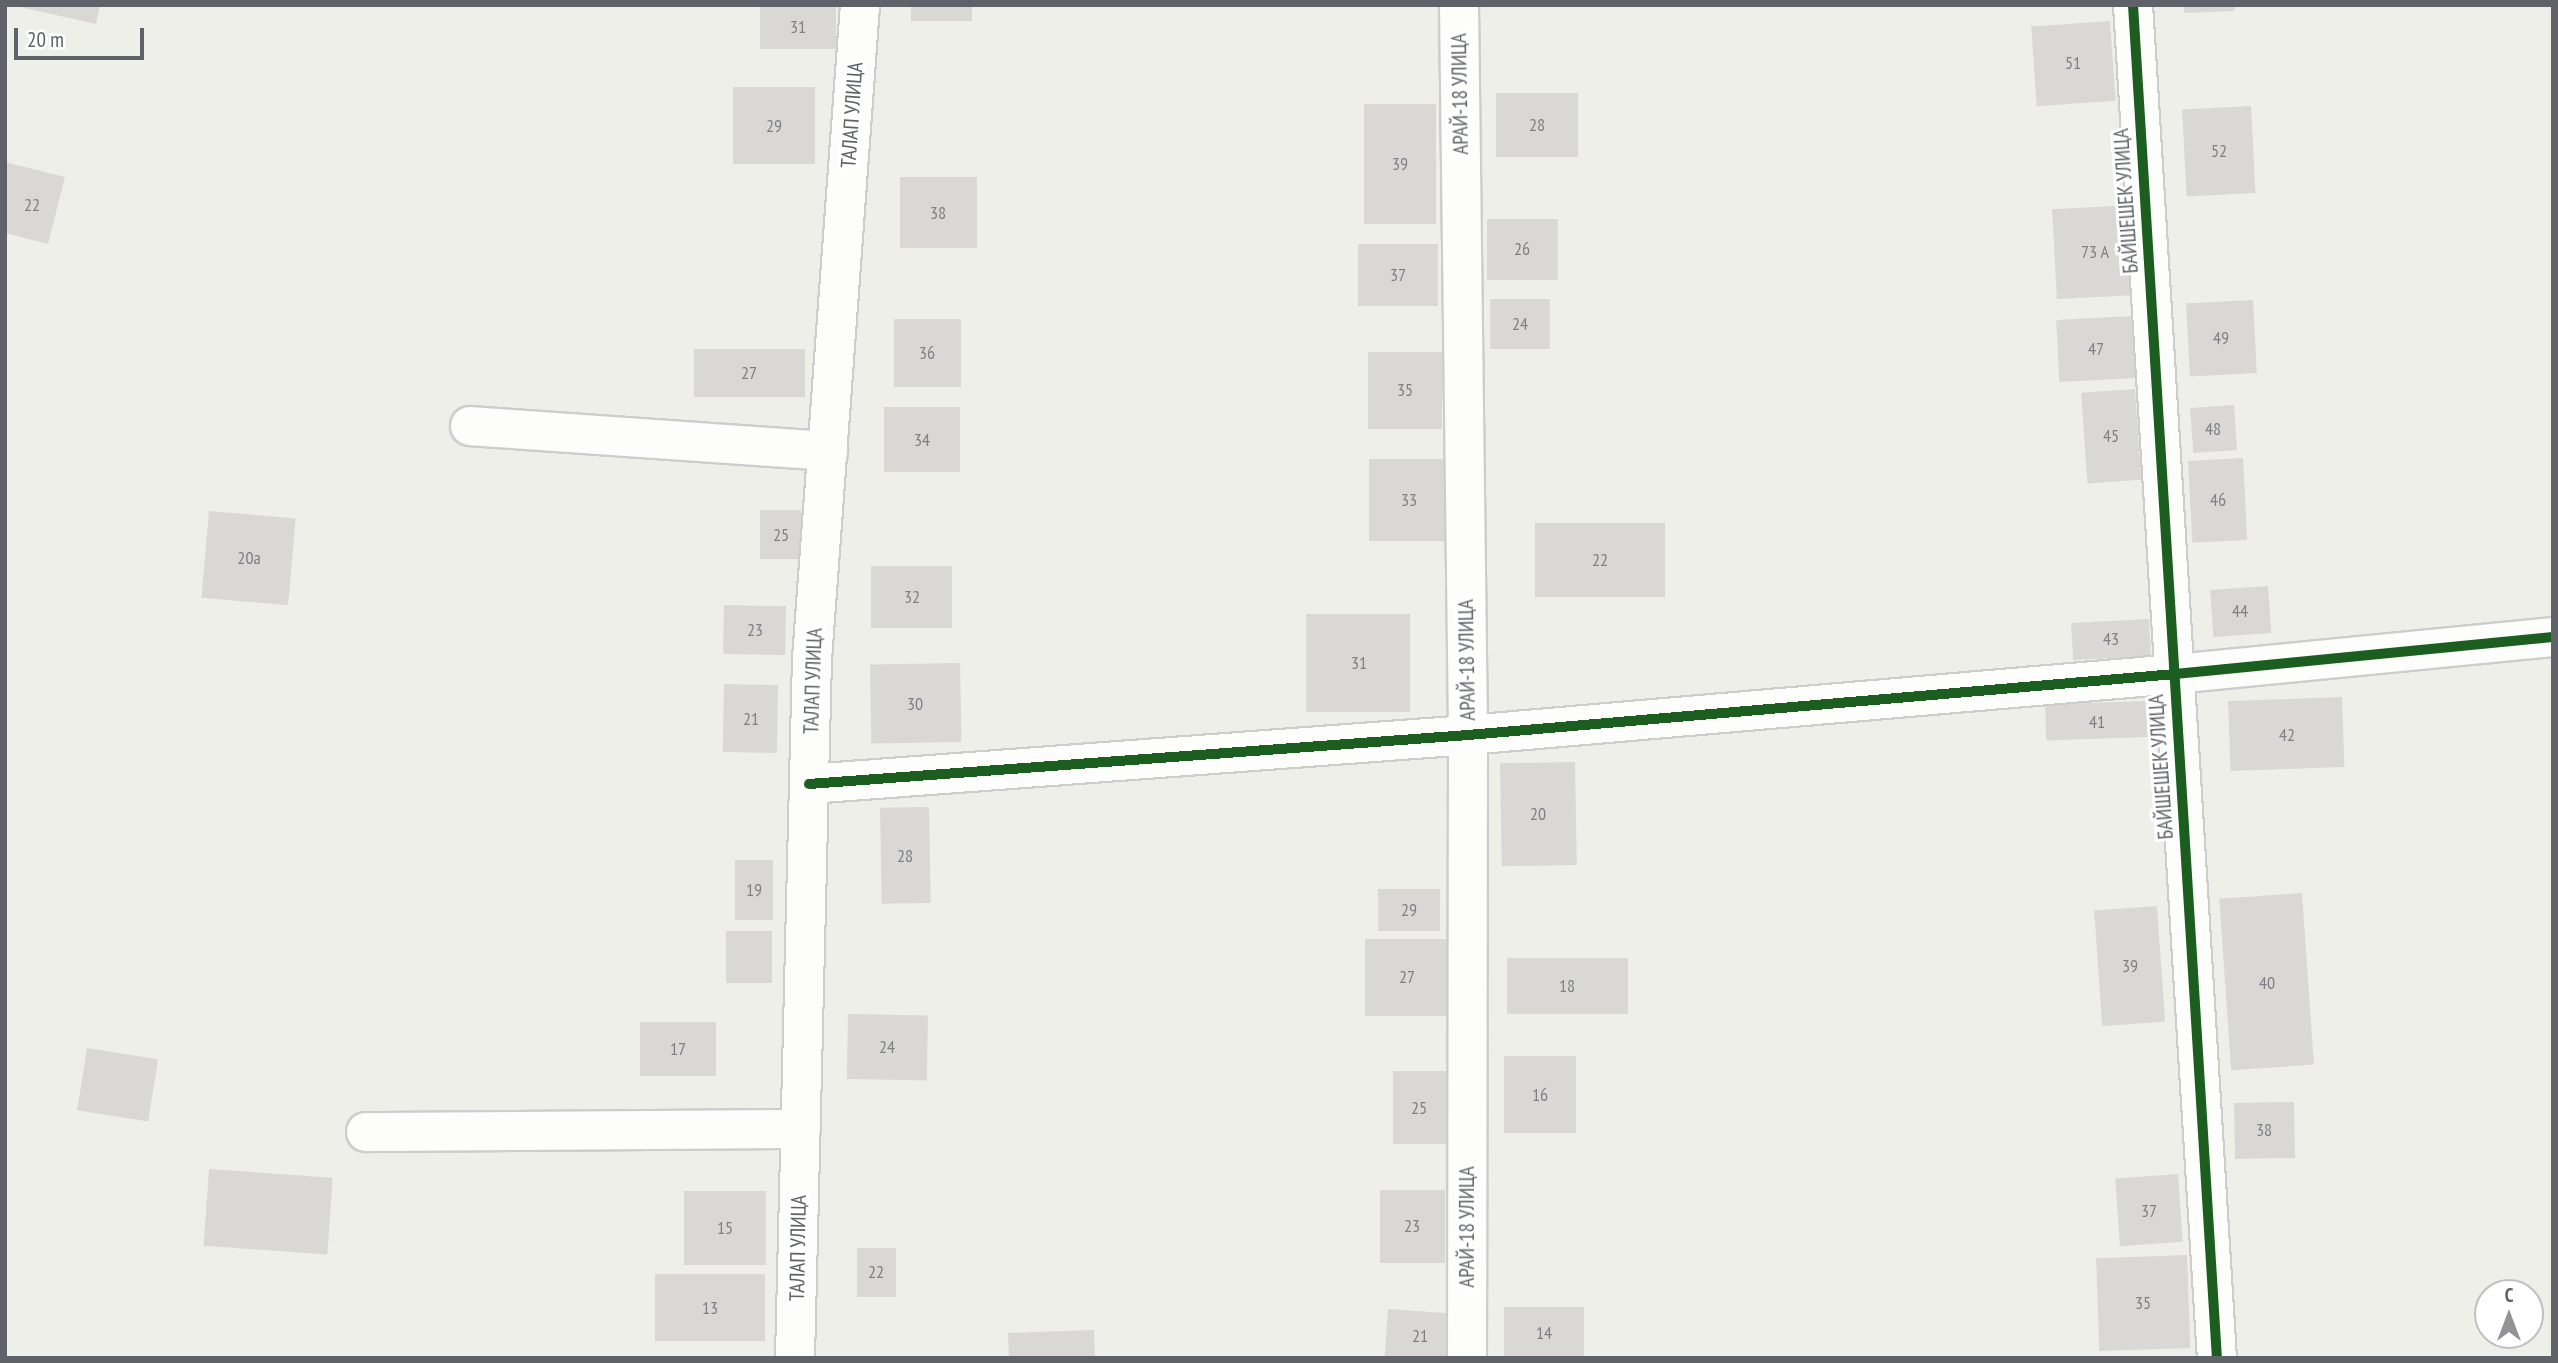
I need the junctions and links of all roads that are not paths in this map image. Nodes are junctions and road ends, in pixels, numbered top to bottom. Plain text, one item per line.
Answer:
1 (860, 5) edge
2 (1459, 5) edge
3 (2133, 5) edge
4 (470, 426) dead end
5 (828, 451) junction
6 (2553, 636) edge
7 (2175, 674) junction
8 (1468, 734) junction
9 (809, 784) junction
10 (801, 1129) junction
11 (366, 1132) dead end
12 (795, 1358) edge
13 (1467, 1358) edge
14 (2217, 1358) edge

1 - 5 street, ТАЛАП УЛИЦА
2 - 8 street, АРАЙ-18 УЛИЦА
3 - 7 street, БАЙШЕШЕК УЛИЦА
4 - 5 street
5 - 9 street, ТАЛАП УЛИЦА
6 - 7 street
7 - 8 street
7 - 14 street, БАЙШЕШЕК УЛИЦА
8 - 9 street
8 - 13 street, АРАЙ-18 УЛИЦА
9 - 10 street, ТАЛАП УЛИЦА
10 - 11 street
10 - 12 street, ТАЛАП УЛИЦА

